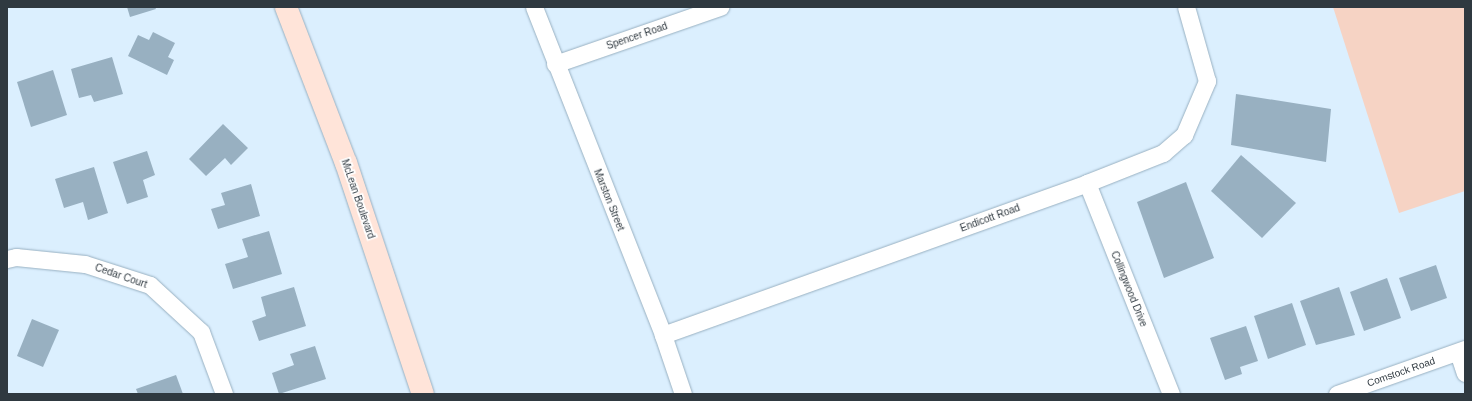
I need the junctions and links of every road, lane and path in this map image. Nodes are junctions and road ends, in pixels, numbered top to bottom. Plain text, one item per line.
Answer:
1 (286, 7) edge
2 (534, 7) edge
3 (720, 7) edge
4 (1186, 7) edge
5 (555, 64) junction
6 (1087, 183) junction
7 (7, 259) edge
8 (663, 335) junction
9 (1462, 351) edge
10 (1465, 373) edge
11 (224, 394) edge
12 (423, 394) edge
13 (683, 394) edge
14 (1171, 394) edge
15 (1337, 394) edge

1 - 12 main road, McLean Boulevard
2 - 5 street, Marston Street
3 - 5 street, Spencer Road
4 - 6 street, Endicott Road
5 - 8 street, Marston Street
6 - 8 street, Endicott Road
6 - 14 street, Collingwood Drive
7 - 11 street, Cedar Court
8 - 13 street, Marston Street
9 - 10 street
9 - 15 street, Comstock Road

